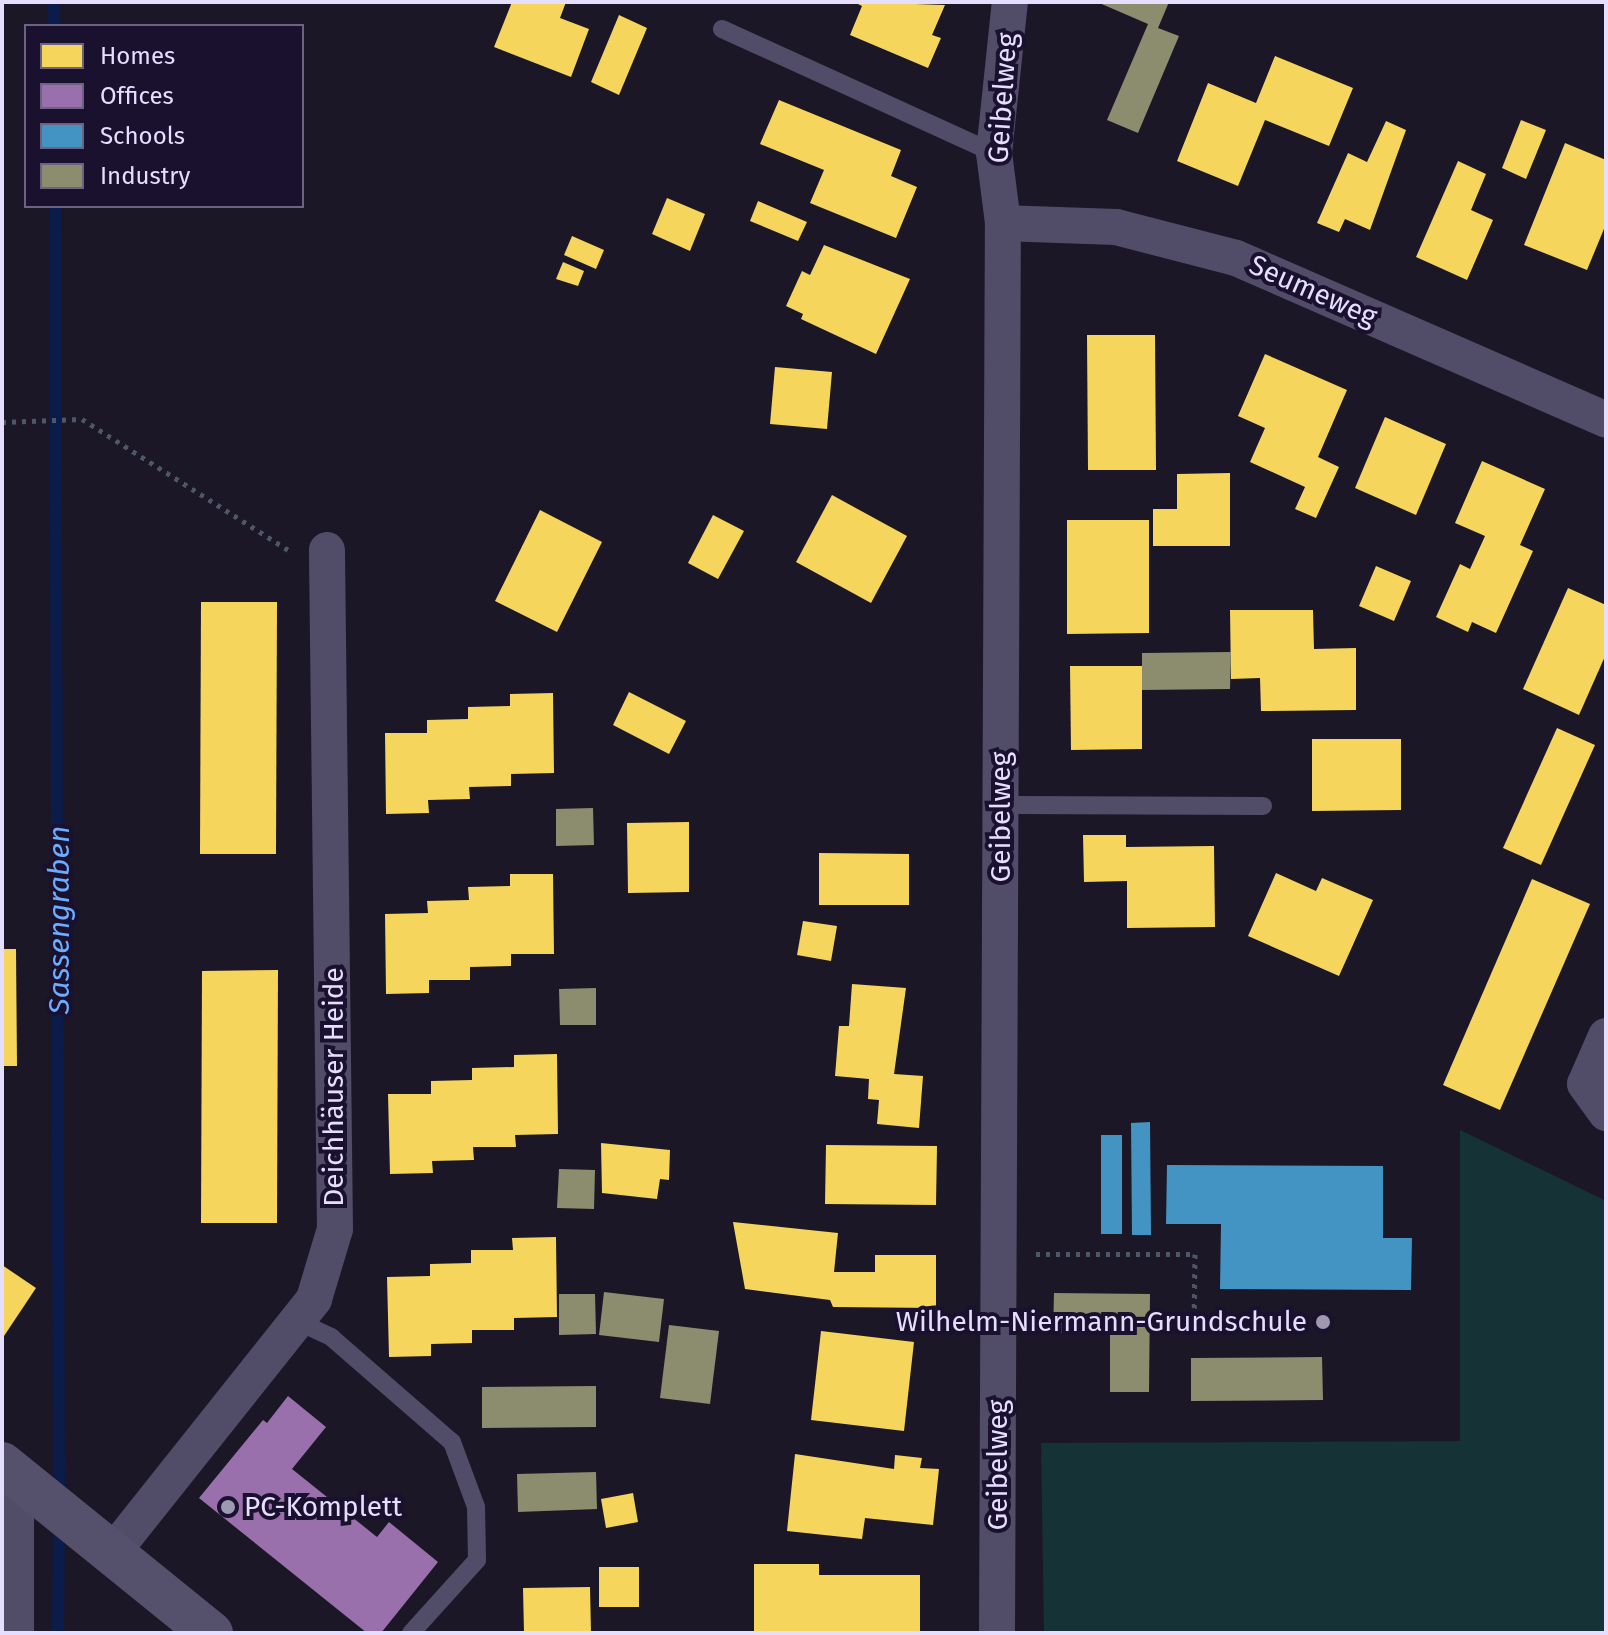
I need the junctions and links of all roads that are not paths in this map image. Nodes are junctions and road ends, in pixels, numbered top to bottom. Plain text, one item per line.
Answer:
1 (1010, 2) edge
2 (722, 29) dead end
3 (994, 153) junction
4 (1003, 223) junction
5 (1606, 420) edge
6 (327, 550) road end
7 (1001, 805) junction
8 (1263, 806) dead end
9 (1606, 1036) edge
10 (1606, 1113) edge
11 (297, 1321) junction
12 (19, 1477) edge
13 (98, 1539) junction
14 (16, 1633) edge
15 (211, 1633) edge
16 (411, 1633) edge
17 (997, 1633) edge

1 - 3 street, Geibelweg
2 - 3 lane
3 - 4 street, Geibelweg
4 - 5 street, Seumeweg
4 - 7 street, Geibelweg
6 - 11 street, Deichhäuser Heide
7 - 8 lane
7 - 17 street, Geibelweg
9 - 10 street
11 - 13 street, Deichhäuser Heide
11 - 16 lane
12 - 13 main road
12 - 14 street
13 - 15 main road

